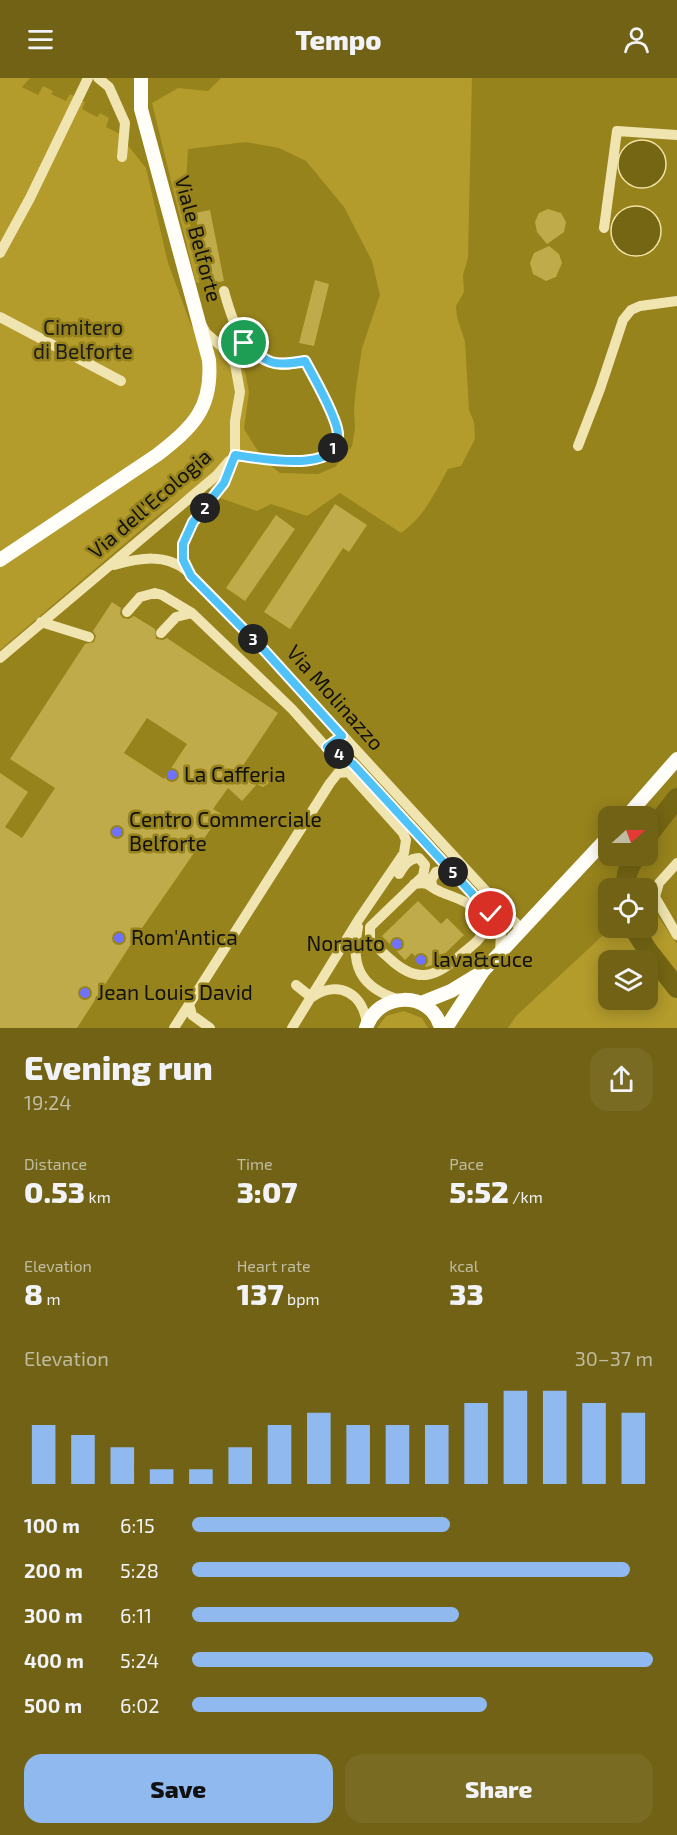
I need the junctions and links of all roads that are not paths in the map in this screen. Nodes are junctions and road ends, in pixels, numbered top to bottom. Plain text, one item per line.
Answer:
1 (98, 78) edge
2 (141, 78) edge
3 (85, 83) edge
4 (677, 135) edge
5 (122, 157) dead end
6 (604, 228) dead end
7 (0, 253) edge
8 (224, 291) dead end
9 (677, 301) edge
10 (197, 316) junction
11 (0, 317) edge
12 (121, 381) dead end
13 (578, 446) dead end
14 (235, 455) junction
15 (0, 560) edge
16 (111, 566) junction
17 (191, 576) junction
18 (127, 612) dead end
19 (192, 613) junction
20 (41, 622) junction
21 (161, 633) dead end
22 (89, 637) dead end
23 (0, 658) edge
24 (342, 736) junction
25 (328, 748) junction
26 (677, 759) edge
27 (349, 772) junction
28 (336, 775) junction
29 (636, 806) edge
30 (411, 826) junction
31 (598, 848) edge
32 (422, 861) junction
33 (677, 863) edge
34 (450, 869) junction
35 (414, 884) junction
36 (432, 885) junction
37 (492, 898) junction
38 (359, 919) junction
39 (521, 929) junction
40 (677, 935) edge
41 (501, 946) junction
42 (483, 971) junction
43 (296, 985) dead end
44 (311, 997) junction
45 (398, 999) junction
46 (421, 1003) junction
47 (189, 1004) junction
48 (366, 1027) edge
49 (174, 1028) edge
50 (210, 1028) edge
51 (292, 1028) edge
52 (441, 1028) edge
53 (446, 1028) edge

1 - 5 street
2 - 10 main road, Viale Belforte
3 - 7 street
4 - 6 street
8 - 14 street
9 - 13 street
10 - 14 street, Via dell'Ecologia
10 - 15 main road, Viale Belforte
11 - 12 street
14 - 16 street, Via dell'Ecologia
14 - 17 street, Via Molinazzo
16 - 17 street
16 - 20 street, Via dell'Ecologia
17 - 24 street, Via Molinazzo
18 - 19 street
19 - 21 street
19 - 25 street
20 - 22 street
20 - 23 street, Via dell'Ecologia
24 - 25 street
24 - 37 street, Via Molinazzo
25 - 27 street
25 - 28 street
25 - 30 street
26 - 29 main road
27 - 28 street
27 - 38 street
28 - 47 street
30 - 32 street
30 - 34 street
31 - 39 main road
32 - 35 street
32 - 38 street
33 - 40 street
34 - 36 street
34 - 41 street
35 - 36 street
35 - 36 street
37 - 39 street, Via Molinazzo
37 - 41 street, Via Molinazzo
38 - 44 street
38 - 45 street
39 - 41 main road
41 - 42 main road
42 - 46 main road
42 - 53 main road
43 - 44 street
44 - 48 street
44 - 51 street
45 - 46 main road
45 - 48 main road
46 - 52 main road
47 - 49 street
47 - 50 street

